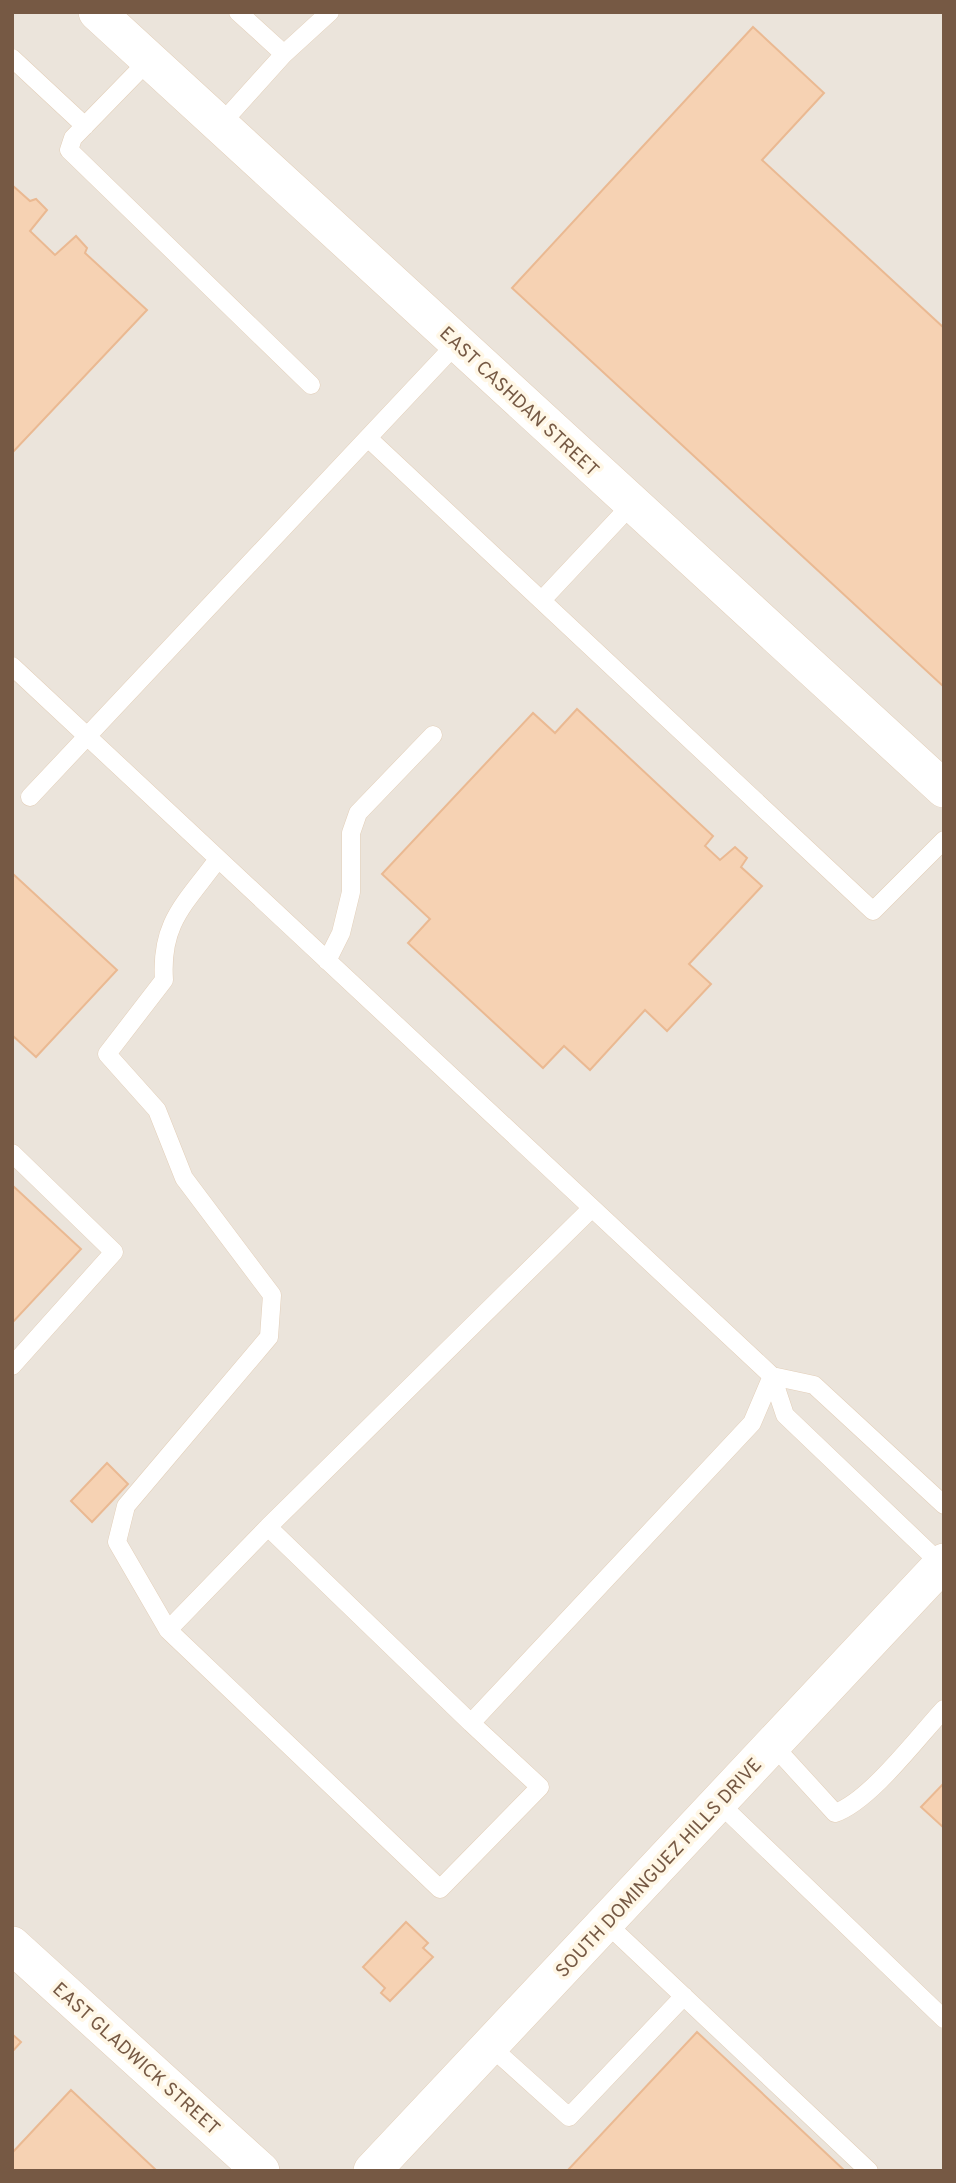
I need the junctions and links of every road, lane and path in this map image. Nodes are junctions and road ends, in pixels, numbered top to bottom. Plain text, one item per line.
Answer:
1 (97, 12) edge
2 (238, 12) edge
3 (330, 12) edge
4 (284, 54) junction
5 (12, 58) edge
6 (149, 60) junction
7 (220, 125) junction
8 (85, 126) junction
9 (457, 343) junction
10 (312, 385) dead end
11 (368, 438) junction
12 (632, 504) junction
13 (542, 600) junction
14 (12, 666) edge
15 (433, 735) dead end
16 (87, 737) junction
17 (944, 789) edge
18 (30, 797) dead end
19 (944, 840) edge
20 (218, 859) junction
21 (327, 961) junction
22 (12, 1153) edge
23 (592, 1208) junction
24 (12, 1366) edge
25 (772, 1376) junction
26 (944, 1505) edge
27 (268, 1527) junction
28 (943, 1563) edge
29 (168, 1630) junction
30 (944, 1709) edge
31 (471, 1723) junction
32 (773, 1745) junction
33 (718, 1802) junction
34 (606, 1922) junction
35 (12, 1945) edge
36 (684, 1996) junction
37 (944, 2019) edge
38 (490, 2046) junction
39 (261, 2171) edge
40 (372, 2171) edge
41 (869, 2171) edge

1 - 6 street, EAST CASHDAN STREET
2 - 4 lane
3 - 4 lane
4 - 7 lane
5 - 8 lane
6 - 7 street, EAST CASHDAN STREET
6 - 8 lane
7 - 9 street, EAST CASHDAN STREET
8 - 10 lane
9 - 11 lane
9 - 12 street, EAST CASHDAN STREET
11 - 13 lane
11 - 16 lane
12 - 13 lane
12 - 17 street, EAST CASHDAN STREET
13 - 19 lane
14 - 16 lane
15 - 21 lane
16 - 18 lane
16 - 20 lane
20 - 21 lane
20 - 29 lane
21 - 23 lane
22 - 24 lane
23 - 25 lane
23 - 27 lane
25 - 26 lane
25 - 28 lane
25 - 31 lane
27 - 29 lane
27 - 31 lane
28 - 32 street, SOUTH DOMINGUEZ HILLS DRIVE
29 - 31 lane
30 - 32 lane
32 - 33 street, SOUTH DOMINGUEZ HILLS DRIVE
33 - 34 street, SOUTH DOMINGUEZ HILLS DRIVE
33 - 37 lane
34 - 36 lane
34 - 38 street, SOUTH DOMINGUEZ HILLS DRIVE
35 - 39 street, EAST GLADWICK STREET
36 - 38 lane
36 - 41 lane
38 - 40 street, SOUTH DOMINGUEZ HILLS DRIVE

